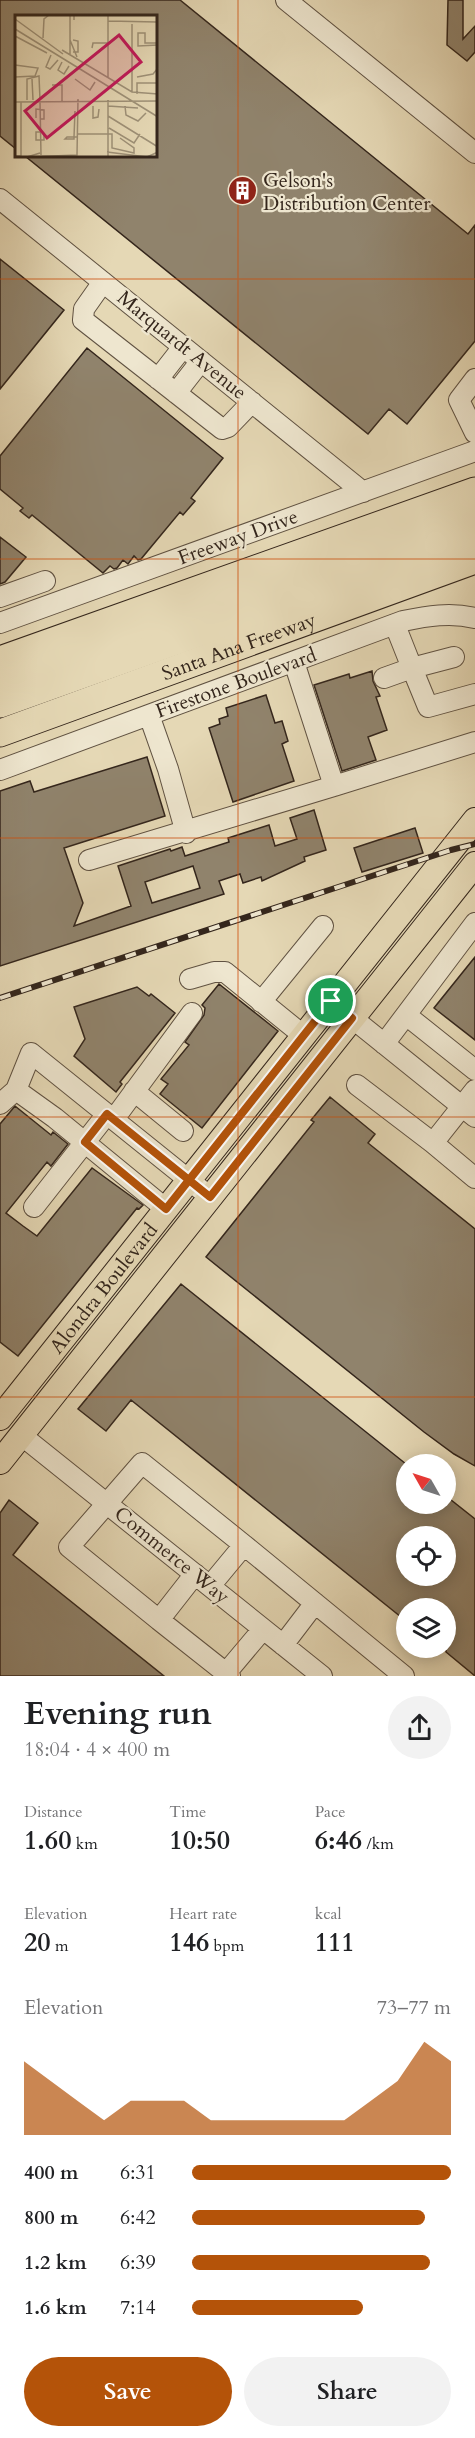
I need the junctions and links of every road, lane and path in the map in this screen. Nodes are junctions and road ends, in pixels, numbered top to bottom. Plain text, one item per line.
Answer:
1 (286, 0) edge
2 (475, 153) edge
3 (0, 199) edge
4 (103, 282) junction
5 (183, 347) junction
6 (201, 361) junction
7 (158, 379) junction
8 (475, 379) edge
9 (176, 393) junction
10 (252, 402) junction
11 (475, 433) edge
12 (475, 451) edge
13 (475, 491) edge
14 (363, 492) junction
15 (475, 513) edge
16 (475, 534) edge
17 (475, 560) edge
18 (45, 581) dead end
19 (0, 597) edge
20 (475, 618) edge
21 (0, 623) edge
22 (394, 625) junction
23 (454, 657) dead end
24 (0, 660) edge
25 (294, 662) junction
26 (412, 668) junction
27 (384, 678) dead end
28 (0, 683) edge
29 (475, 694) edge
30 (0, 704) edge
31 (149, 715) junction
32 (0, 733) edge
33 (475, 742) edge
34 (0, 770) edge
35 (333, 786) junction
36 (475, 820) edge
37 (186, 833) junction
38 (89, 860) dead end
39 (472, 875) edge
40 (475, 923) edge
41 (323, 926) dead end
42 (190, 979) dead end
43 (331, 1001) junction
44 (261, 1002) junction
45 (192, 1013) dead end
46 (406, 1015) junction
47 (352, 1018) junction
48 (303, 1036) junction
49 (384, 1044) junction
50 (475, 1070) edge
51 (357, 1085) dead end
52 (16, 1090) junction
53 (475, 1090) edge
54 (134, 1091) junction
55 (0, 1104) edge
56 (468, 1112) edge
57 (110, 1117) junction
58 (183, 1131) dead end
59 (85, 1142) junction
60 (433, 1143) junction
61 (475, 1178) edge
62 (189, 1180) junction
63 (210, 1197) junction
64 (34, 1207) dead end
65 (166, 1209) junction
66 (2, 1411) edge
67 (21, 1435) junction
68 (0, 1462) edge
69 (108, 1504) junction
70 (244, 1545) junction
71 (203, 1580) junction
72 (315, 1603) junction
73 (159, 1620) junction
74 (263, 1629) junction
75 (283, 1645) junction
76 (228, 1675) edge
77 (322, 1676) edge
78 (405, 1676) edge

1 - 2 street
3 - 4 street, Marquardt Avenue
4 - 5 street, Marquardt Avenue
4 - 7 street
5 - 6 street, Marquardt Avenue
5 - 7 street
6 - 9 street
6 - 10 street, Marquardt Avenue
7 - 9 street
8 - 11 street
9 - 10 street
10 - 14 street, Marquardt Avenue
12 - 14 street, Freeway Drive
13 - 24 highway
14 - 21 street, Freeway Drive
15 - 28 highway
16 - 30 highway
17 - 32 highway, Santa Ana Freeway
18 - 19 street
20 - 22 street, Firestone Boulevard
22 - 25 street, Firestone Boulevard
22 - 26 street
23 - 26 street
25 - 31 street, Firestone Boulevard
25 - 35 street
26 - 27 street
26 - 29 street
31 - 34 street, Firestone Boulevard
31 - 37 street
33 - 35 street
35 - 37 street
36 - 43 main road, Alondra Boulevard
37 - 38 street
39 - 47 main road, Alondra Boulevard
40 - 46 street
41 - 44 street
42 - 44 street
43 - 47 street
43 - 48 main road, Alondra Boulevard
44 - 48 street
45 - 54 street
46 - 49 street
46 - 50 street
47 - 49 street
47 - 63 main road, Alondra Boulevard
48 - 62 main road, Alondra Boulevard
49 - 56 street
51 - 60 street
52 - 55 street
52 - 57 street
52 - 59 street
53 - 56 street
54 - 57 street
54 - 58 street
56 - 60 street
57 - 59 street
57 - 62 street
59 - 64 street
59 - 65 street
60 - 61 street
62 - 63 street
62 - 65 main road, Alondra Boulevard
63 - 67 main road, Alondra Boulevard
65 - 66 main road, Alondra Boulevard
67 - 68 main road, Alondra Boulevard
67 - 69 street, Commerce Way
69 - 70 street
69 - 71 street, Commerce Way
69 - 73 street
70 - 71 street
70 - 72 street
71 - 73 street
71 - 74 street, Commerce Way
72 - 75 street
72 - 78 street
73 - 76 street
74 - 75 street, Commerce Way
74 - 76 street
75 - 77 street, Commerce Way

